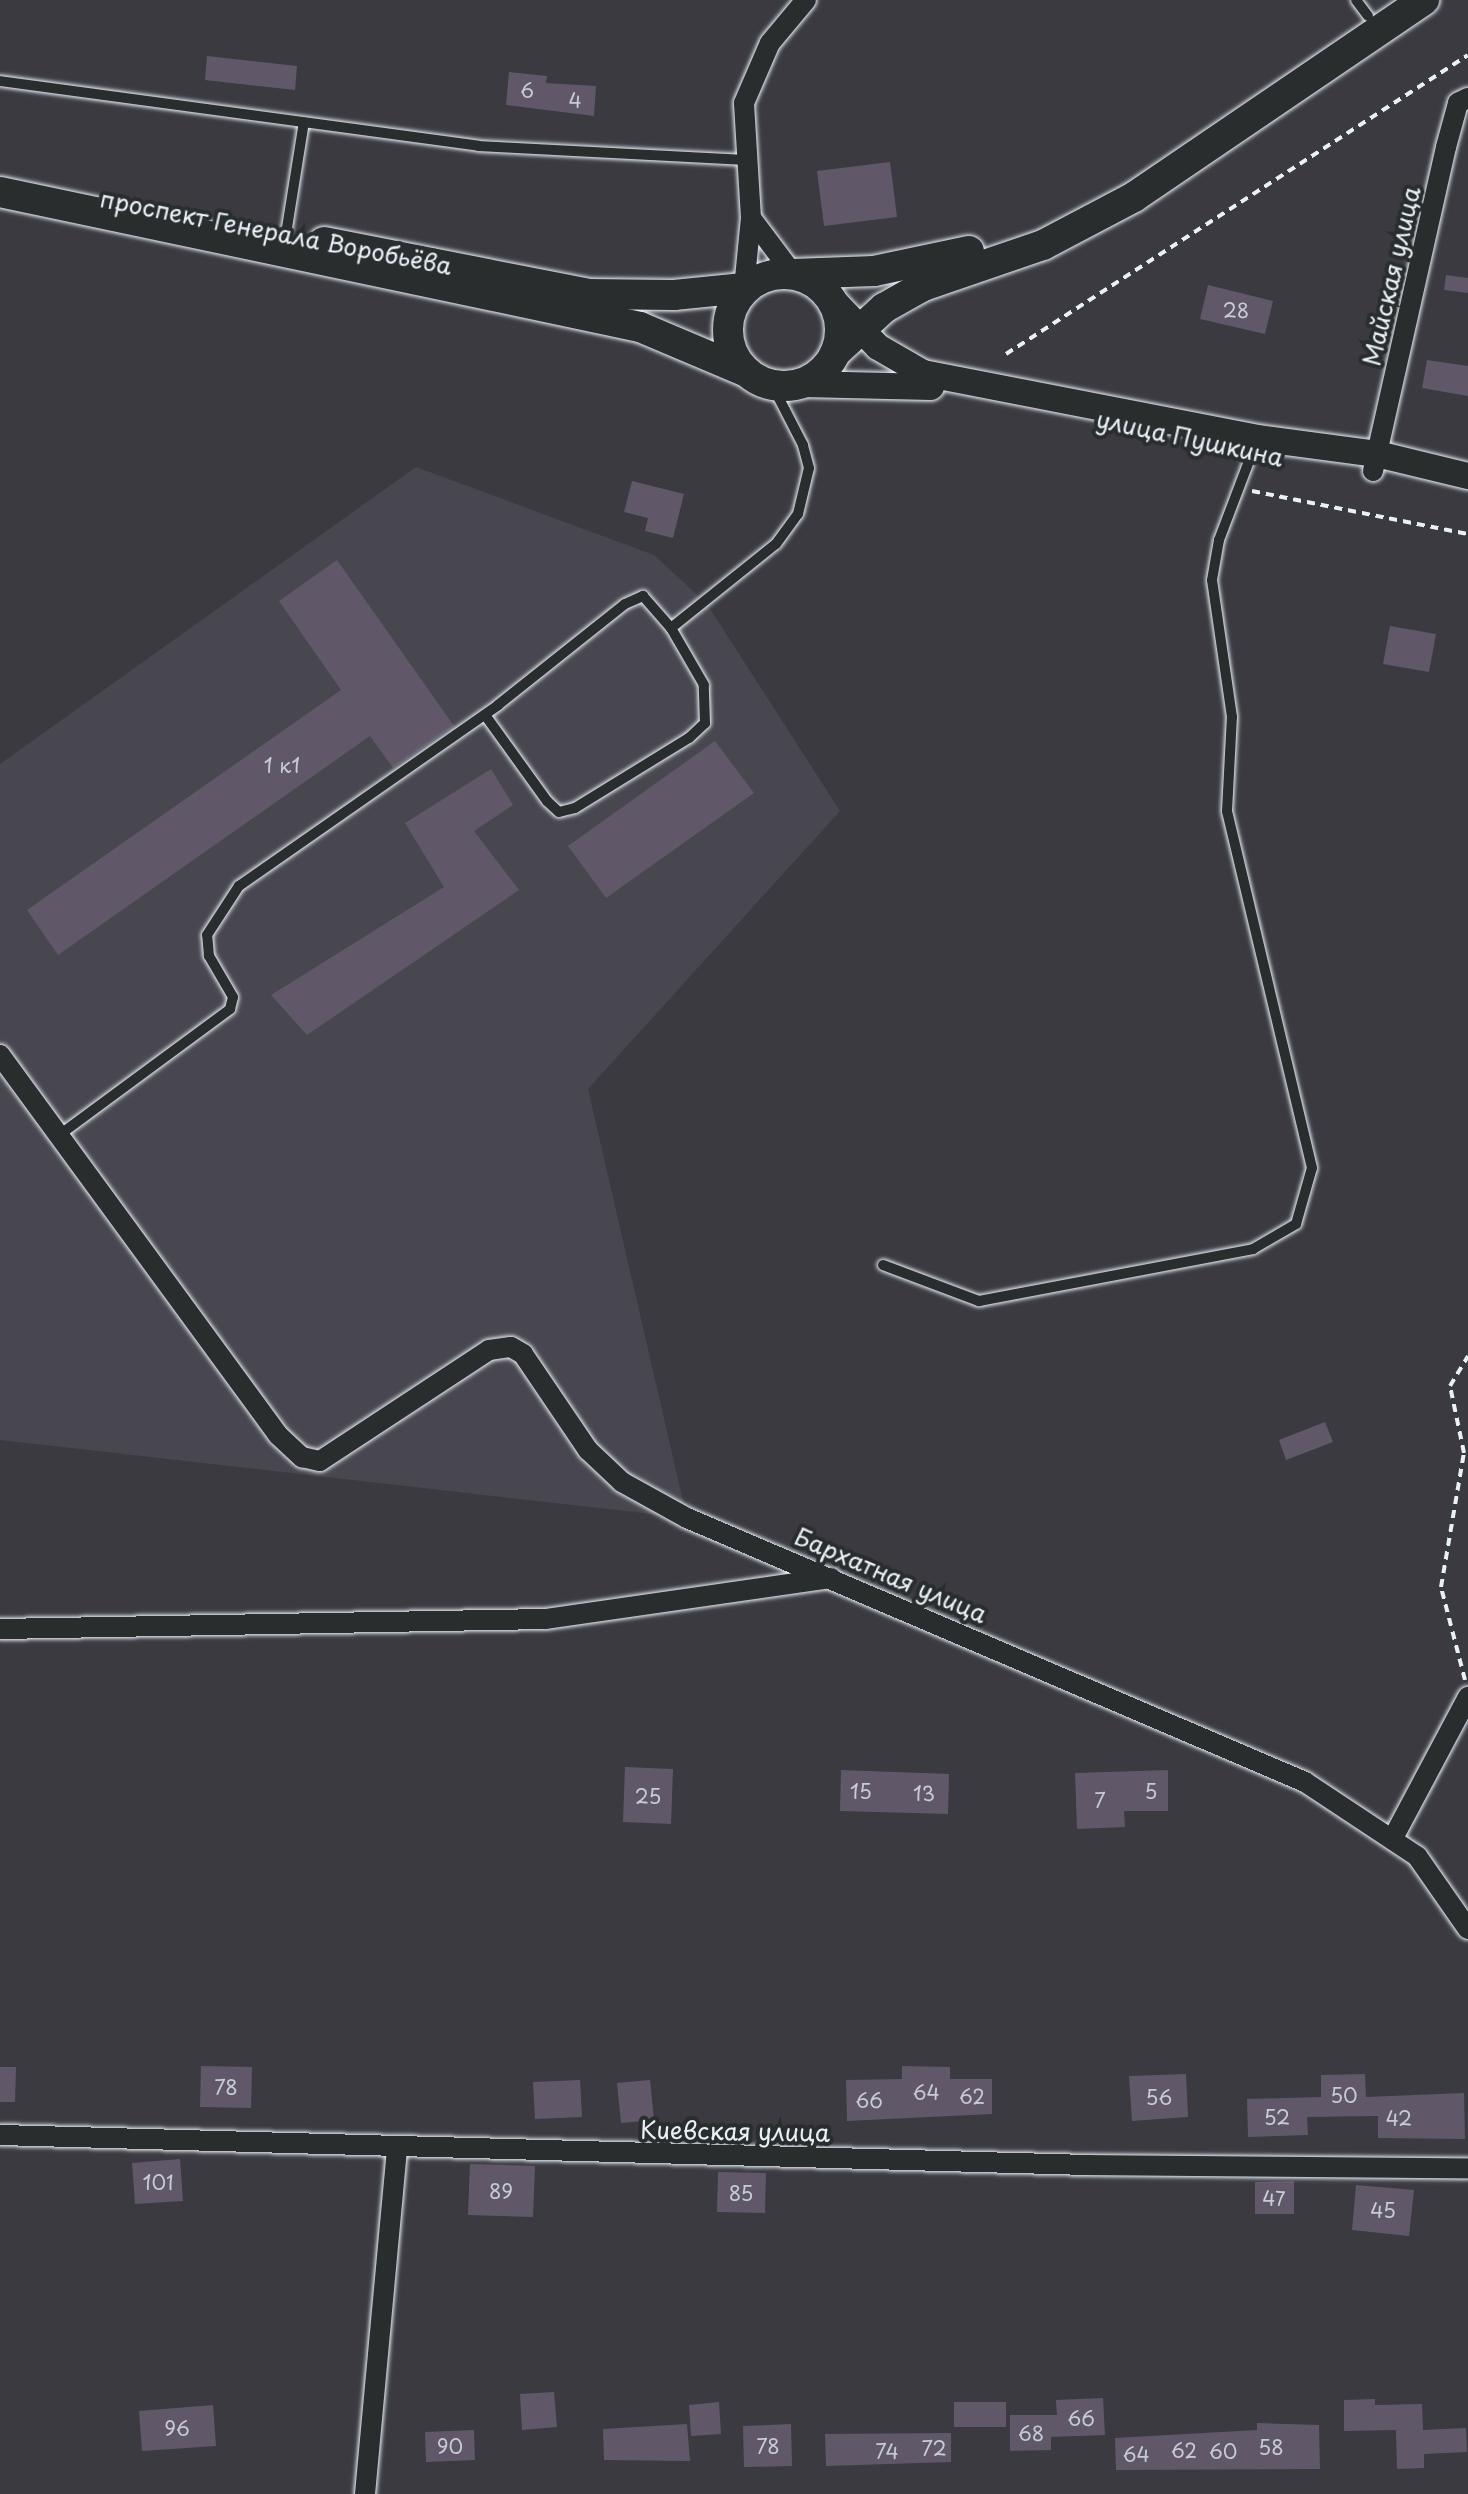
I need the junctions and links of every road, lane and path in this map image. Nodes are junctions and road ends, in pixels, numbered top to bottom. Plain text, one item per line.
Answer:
1 (806, 0) edge
2 (1424, 0) edge
3 (1372, 5) edge
4 (1468, 55) edge
5 (0, 81) edge
6 (1468, 98) edge
7 (304, 122) junction
8 (746, 160) junction
9 (0, 176) edge
10 (0, 192) edge
11 (751, 218) junction
12 (286, 234) junction
13 (793, 274) junction
14 (744, 288) junction
15 (830, 297) junction
16 (549, 299) junction
17 (897, 300) junction
18 (859, 330) junction
19 (835, 353) junction
20 (1006, 354) dead end
21 (744, 371) junction
22 (907, 375) junction
23 (803, 384) junction
24 (772, 385) junction
25 (1255, 447) junction
26 (1375, 462) junction
27 (1468, 476) edge
28 (1237, 490) junction
29 (1468, 493) edge
30 (1468, 534) edge
31 (671, 628) junction
32 (485, 715) junction
33 (0, 1055) edge
34 (58, 1136) junction
35 (883, 1265) dead end
36 (1468, 1356) edge
37 (831, 1578) junction
38 (0, 1629) edge
39 (1468, 1696) edge
40 (1393, 1838) junction
41 (1468, 1929) edge
42 (0, 2135) edge
43 (397, 2149) junction
44 (1468, 2168) edge
45 (365, 2494) edge

1 - 8 street
2 - 17 main road
3 - 13 main road
4 - 20 path
5 - 7 lane
6 - 26 street, Майская улица
7 - 8 lane
7 - 12 lane
8 - 11 street
9 - 12 main road, проспект Генерала Воробьёва
10 - 16 main road, проспект Генерала Воробьёва
11 - 13 street
11 - 14 street
12 - 16 main road, проспект Генерала Воробьёва
13 - 14 main road
13 - 15 main road
14 - 16 main road
14 - 21 main road
15 - 18 street
15 - 19 main road
16 - 21 main road
17 - 18 main road
17 - 22 street
18 - 19 main road
18 - 22 street
19 - 23 main road
21 - 24 main road
22 - 23 street, улица Пушкина
22 - 25 street, улица Пушкина
23 - 24 main road
24 - 31 lane
25 - 26 street, улица Пушкина
25 - 28 lane
26 - 27 street
26 - 29 street, улица Пушкина
28 - 30 path
28 - 35 lane
31 - 32 lane
31 - 32 lane
32 - 34 lane
33 - 34 street
34 - 37 street, Бархатная улица
36 - 39 path
37 - 38 street
37 - 40 street, Бархатная улица
39 - 40 street
40 - 41 street, Бархатная улица
42 - 43 street, Киевская улица
43 - 44 street, Киевская улица
43 - 45 street

